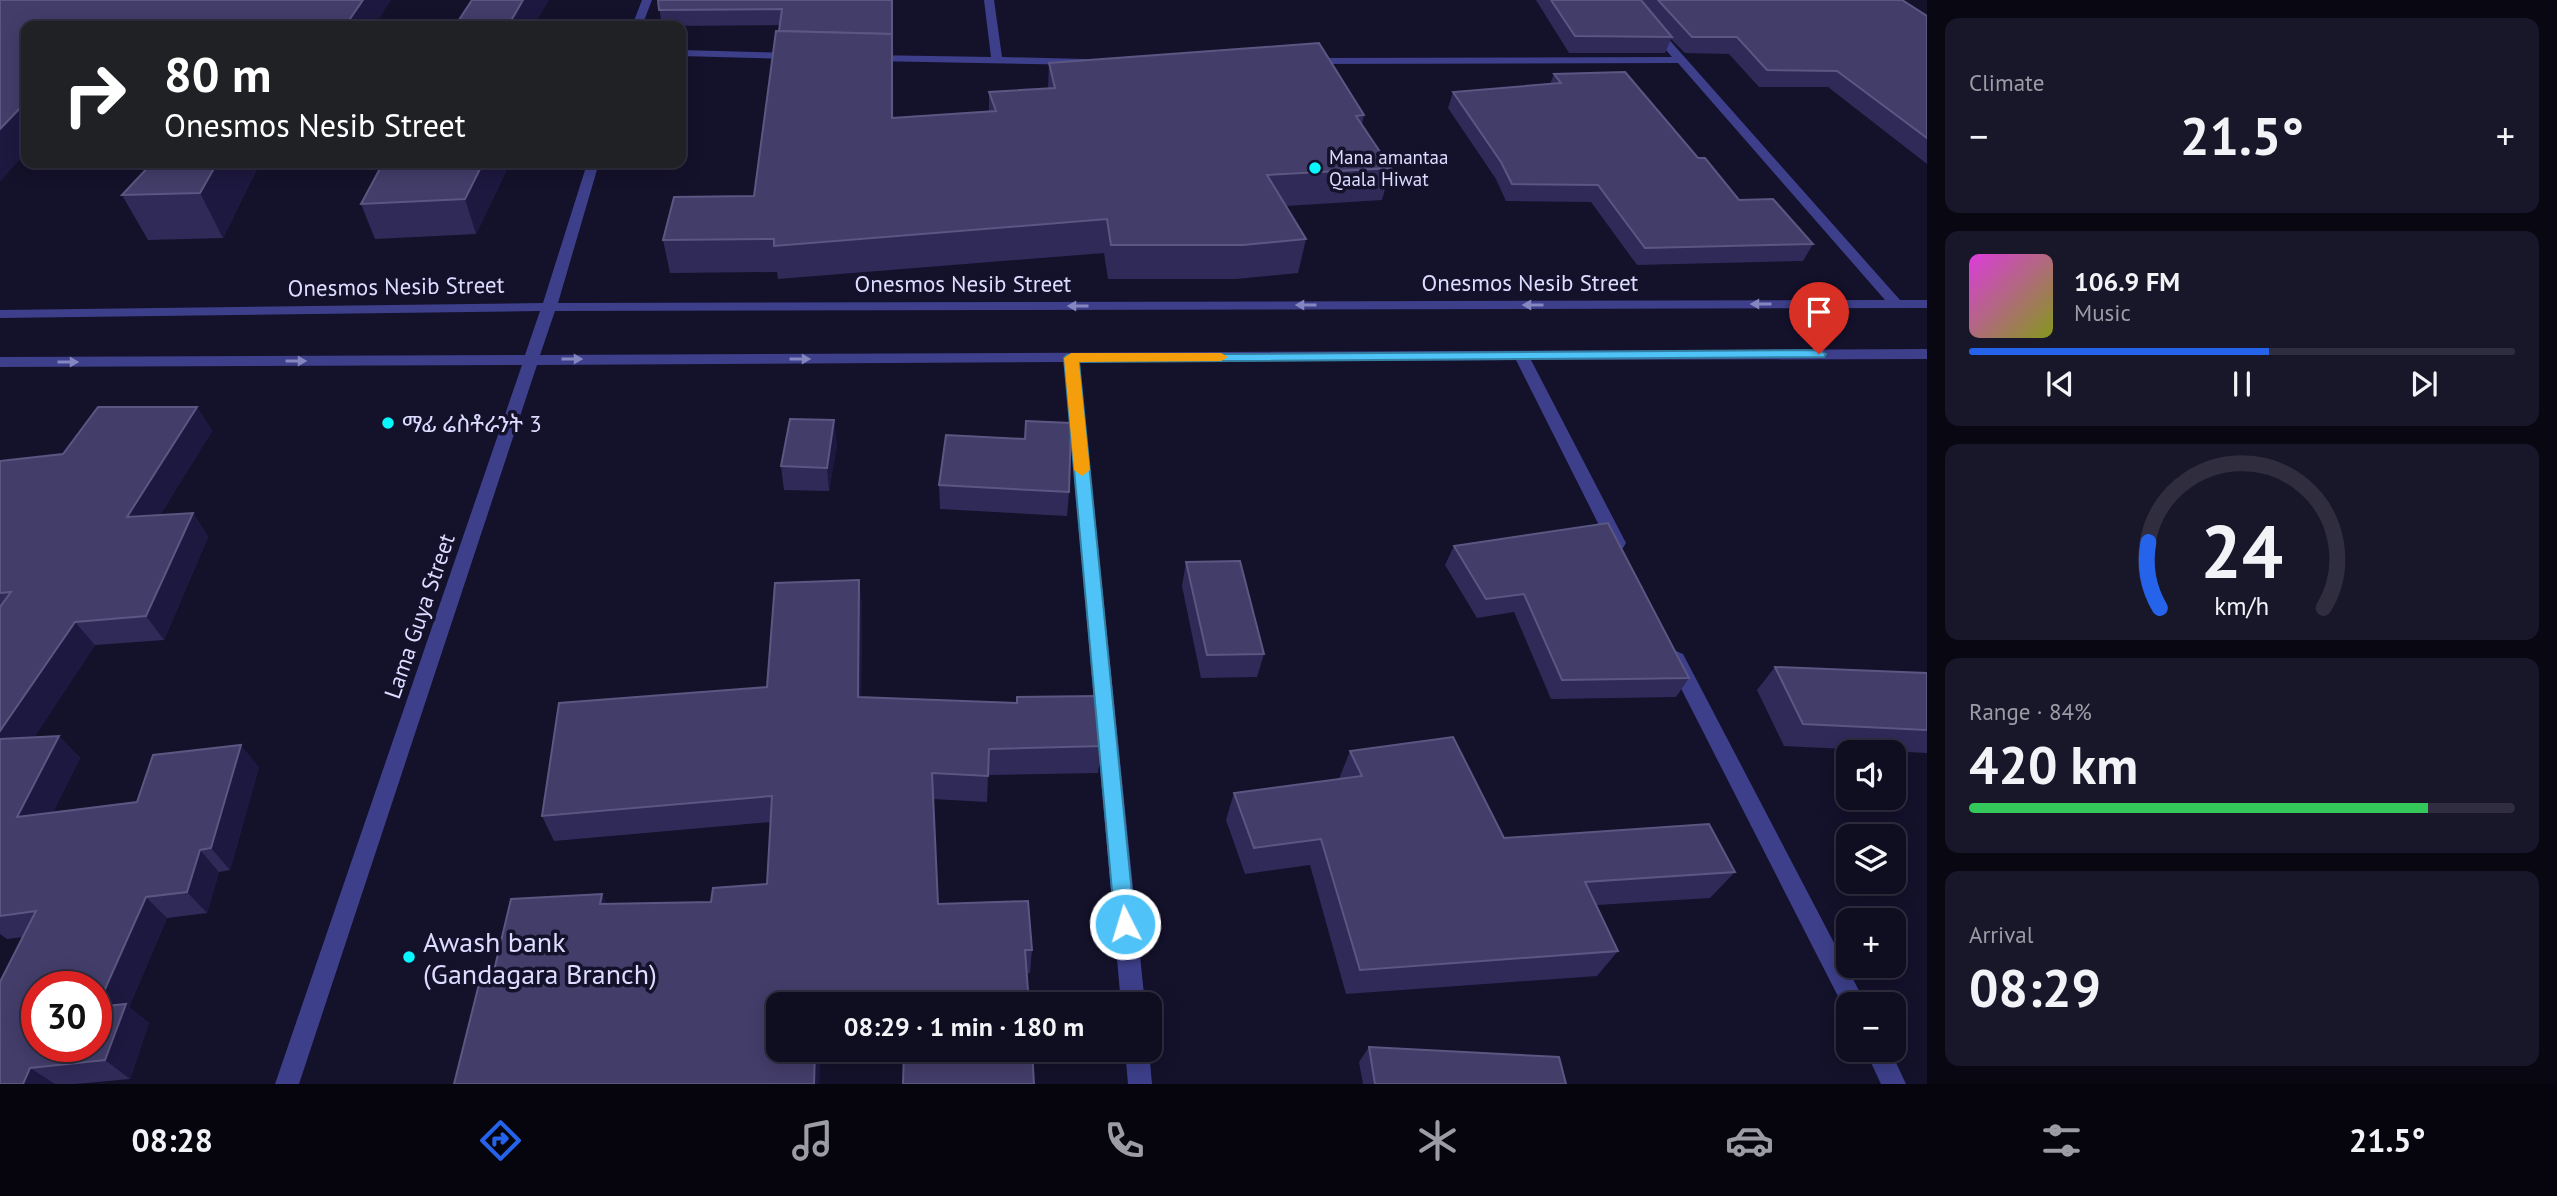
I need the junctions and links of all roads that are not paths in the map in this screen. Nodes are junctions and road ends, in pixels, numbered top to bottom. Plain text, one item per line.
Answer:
1 (648, 0) edge
2 (989, 0) edge
3 (1628, 0) edge
4 (639, 21) edge
5 (686, 52) edge
6 (804, 56) edge
7 (859, 58) edge
8 (1680, 60) junction
9 (1290, 61) edge
10 (997, 62) junction
11 (1094, 62) edge
12 (591, 168) edge
13 (1896, 304) junction
14 (1927, 304) edge
15 (549, 307) junction
16 (0, 314) edge
17 (1927, 354) edge
18 (1521, 356) junction
19 (1071, 358) junction
20 (531, 360) junction
21 (0, 362) edge
22 (1628, 564) edge
23 (1665, 637) edge
24 (1132, 992) edge
25 (1848, 992) edge
26 (1138, 1062) edge
27 (1883, 1062) edge
28 (287, 1084) edge
29 (1140, 1084) edge
30 (1894, 1084) edge

1 - 4 street
2 - 10 street
3 - 8 street
5 - 6 street
7 - 10 street
8 - 9 street
8 - 13 street
10 - 11 street
12 - 15 street, Lama Guya Street
13 - 14 street, Onesmos Nesib Street
13 -> 15 street, Onesmos Nesib Street
15 - 16 street, Onesmos Nesib Street
15 - 20 street, Lama Guya Street
17 - 18 street
18 - 19 street
18 - 22 street
20 -> 19 street
19 - 24 street
21 -> 20 street
20 - 28 street, Lama Guya Street
23 - 25 street
26 - 29 street
27 - 30 street

